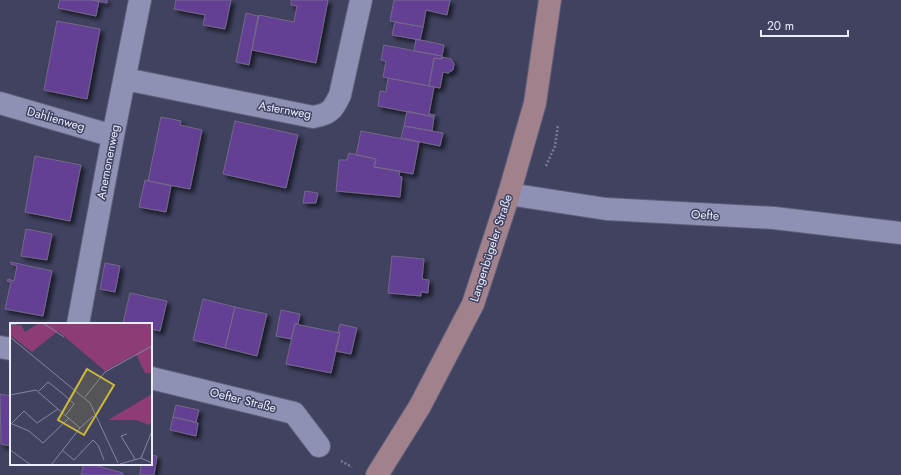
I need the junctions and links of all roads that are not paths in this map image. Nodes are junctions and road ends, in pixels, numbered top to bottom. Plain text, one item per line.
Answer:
1 (140, 0) edge
2 (361, 0) edge
3 (550, 0) edge
4 (125, 79) junction
5 (0, 103) edge
6 (113, 136) junction
7 (510, 194) junction
8 (901, 233) edge
9 (78, 323) edge
10 (0, 347) edge
11 (10, 349) edge
12 (152, 378) edge
13 (319, 446) dead end
14 (377, 475) edge

1 - 4 street, Anemonenweg
2 - 4 street, Asternweg
3 - 7 main road, Langenbügeler Straße
4 - 6 street, Anemonenweg
5 - 6 street, Dahlienweg
6 - 9 street, Anemonenweg
7 - 8 street, Oefte
7 - 14 main road, Langenbügeler Straße
10 - 11 street
12 - 13 street, Oefter Straße

